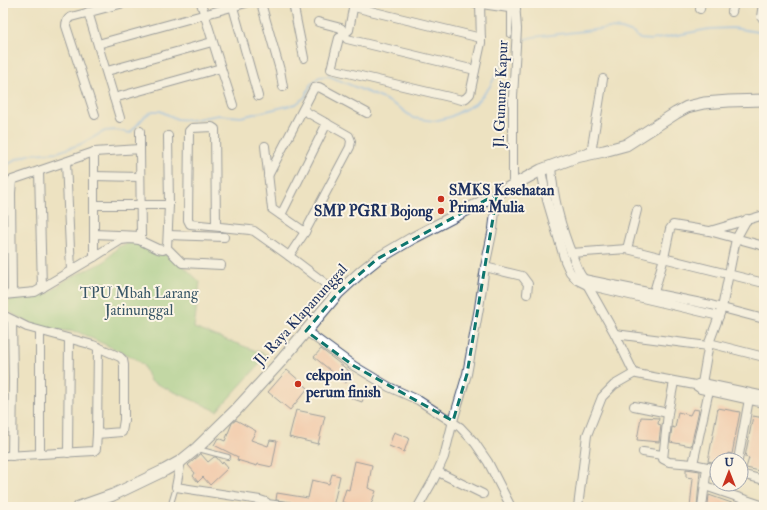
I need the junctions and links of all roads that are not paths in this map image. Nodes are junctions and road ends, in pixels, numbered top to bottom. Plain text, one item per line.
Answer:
1 (124, 3) edge
2 (201, 3) edge
3 (246, 3) edge
4 (261, 3) edge
5 (293, 3) edge
6 (478, 3) edge
7 (734, 3) edge
8 (763, 3) edge
9 (354, 5) edge
10 (513, 6) edge
11 (233, 7) junction
12 (88, 12) junction
13 (732, 12) dead end
14 (204, 16) junction
15 (761, 17) dead end
16 (318, 22) dead end
17 (344, 34) junction
18 (510, 35) dead end
19 (481, 38) junction
20 (212, 42) junction
21 (98, 44) junction
22 (304, 58) dead end
23 (221, 68) junction
24 (475, 70) junction
25 (107, 71) junction
26 (603, 79) dead end
27 (283, 87) dead end
28 (258, 96) dead end
29 (114, 98) junction
30 (764, 100) edge
31 (233, 105) dead end
32 (303, 110) junction
33 (366, 113) dead end
34 (95, 115) dead end
35 (120, 118) dead end
36 (327, 123) junction
37 (140, 131) dead end
38 (168, 136) dead end
39 (265, 146) dead end
40 (140, 149) junction
41 (94, 152) junction
42 (591, 153) junction
43 (66, 162) junction
44 (546, 168) junction
45 (39, 171) junction
46 (94, 176) junction
47 (268, 176) junction
48 (140, 177) junction
49 (513, 185) junction
50 (7, 193) edge
51 (498, 194) junction
52 (94, 205) junction
53 (169, 205) junction
54 (141, 206) junction
55 (637, 210) dead end
56 (281, 215) junction
57 (764, 215) edge
58 (747, 219) junction
59 (216, 226) junction
60 (709, 231) junction
61 (305, 232) junction
62 (94, 234) junction
63 (168, 235) junction
64 (224, 237) dead end
65 (141, 238) junction
66 (736, 239) junction
67 (764, 246) edge
68 (167, 248) junction
69 (627, 249) junction
70 (571, 253) junction
71 (289, 256) junction
72 (94, 257) junction
73 (664, 258) junction
74 (221, 264) dead end
75 (485, 267) junction
76 (71, 270) junction
77 (728, 274) junction
78 (586, 282) junction
79 (764, 283) edge
80 (42, 288) junction
81 (654, 292) junction
82 (338, 293) junction
83 (12, 294) junction
84 (528, 294) dead end
85 (3, 296) edge
86 (721, 312) junction
87 (3, 315) edge
88 (764, 319) edge
89 (12, 320) junction
90 (40, 331) junction
91 (306, 331) junction
92 (615, 334) junction
93 (69, 339) junction
94 (708, 344) junction
95 (98, 347) junction
96 (764, 357) edge
97 (635, 373) junction
98 (674, 382) junction
99 (702, 387) junction
100 (764, 396) edge
101 (749, 399) junction
102 (764, 403) edge
103 (634, 406) dead end
104 (668, 413) junction
105 (453, 421) junction
106 (97, 434) junction
107 (197, 448) junction
108 (643, 452) dead end
109 (739, 452) edge
110 (68, 453) junction
111 (40, 454) junction
112 (662, 455) junction
113 (228, 457) dead end
114 (181, 461) junction
115 (693, 464) junction
116 (707, 467) joint
117 (438, 472) junction
118 (749, 476) edge
119 (764, 480) edge
120 (705, 486) junction
121 (176, 487) junction
122 (484, 494) dead end
123 (267, 506) edge
124 (764, 506) edge
125 (79, 507) edge
126 (170, 507) edge
127 (290, 507) edge
128 (418, 507) edge
129 (511, 507) edge
130 (578, 507) edge
131 (702, 507) edge

1 - 12 street
2 - 14 street
3 - 11 street
4 - 27 street
5 - 22 street
6 - 10 street
6 - 19 street
7 - 13 street
8 - 15 street
9 - 17 street
9 - 19 street
10 - 18 lane
10 - 49 street, Jl. Gunung Kapur
11 - 14 street
11 - 28 street
12 - 21 street
12 - 34 street
14 - 20 street
14 - 21 street
16 - 17 street
17 - 24 street
17 - 24 street
19 - 24 street
20 - 23 street
20 - 25 street
21 - 25 street
23 - 29 street
23 - 31 street
25 - 29 street
26 - 42 street
29 - 35 street
30 - 42 street, Jl. Raya Klapanunggal
32 - 33 street
32 - 36 street
32 - 47 street
36 - 56 street
36 - 61 street
37 - 40 street
38 - 53 street
39 - 47 street
40 - 41 street
40 - 48 street
41 - 43 street
41 - 46 street
42 - 44 street, Jl. Raya Klapanunggal
43 - 45 street
43 - 76 street
44 - 49 street, Jl. Raya Klapanunggal
44 - 70 street
44 - 78 street
45 - 50 street
45 - 80 street
46 - 48 street
46 - 52 street
47 - 56 street
48 - 54 street
49 - 51 street, Jl. Raya Klapanunggal
50 - 83 street
51 - 75 street
51 - 82 street, Jl. Raya Klapanunggal
52 - 54 street
52 - 62 street
53 - 54 street
53 - 63 street
54 - 65 street
55 - 69 street
56 - 61 street
57 - 58 street
58 - 60 street
58 - 66 street
59 - 59 street
59 - 71 street
60 - 66 street
60 - 73 street
61 - 71 street
62 - 65 street
62 - 72 street
63 - 64 street
63 - 68 street
65 - 68 street
65 - 72 street
66 - 67 street
66 - 77 street
68 - 74 street
69 - 70 street
69 - 73 street
70 - 78 street
71 - 82 street
72 - 76 street
73 - 77 street
73 - 81 street
75 - 84 street
75 - 105 street
76 - 80 street
77 - 79 street
77 - 86 street
78 - 81 street
78 - 86 street
78 - 92 street
80 - 83 street
81 - 86 street
82 - 91 street, Jl. Raya Klapanunggal
83 - 85 street
86 - 88 street
86 - 94 street
87 - 89 street
89 - 90 street
89 - 111 street
90 - 93 street
90 - 111 street
91 - 105 street
91 - 107 street, Jl. Raya Klapanunggal
92 - 94 street
92 - 97 street
93 - 95 street
93 - 110 street
94 - 96 street
94 - 99 street
95 - 106 street
95 - 106 street
97 - 98 street
97 - 130 street
98 - 99 street
98 - 104 street
99 - 100 street
99 - 101 street
99 - 115 street
101 - 102 street
101 - 109 street
103 - 104 street
104 - 112 street
105 - 117 street
105 - 129 street
106 - 110 street
107 - 113 lane
107 - 114 street, Jl. Raya Klapanunggal
108 - 112 street
110 - 111 street
112 - 115 street
114 - 121 street
114 - 125 street, Jl. Raya Klapanunggal
115 - 116 street
116 - 120 street
117 - 122 street
117 - 128 street
118 - 119 street
120 - 124 street
120 - 131 street
121 - 123 street
121 - 126 lane
123 - 127 street

